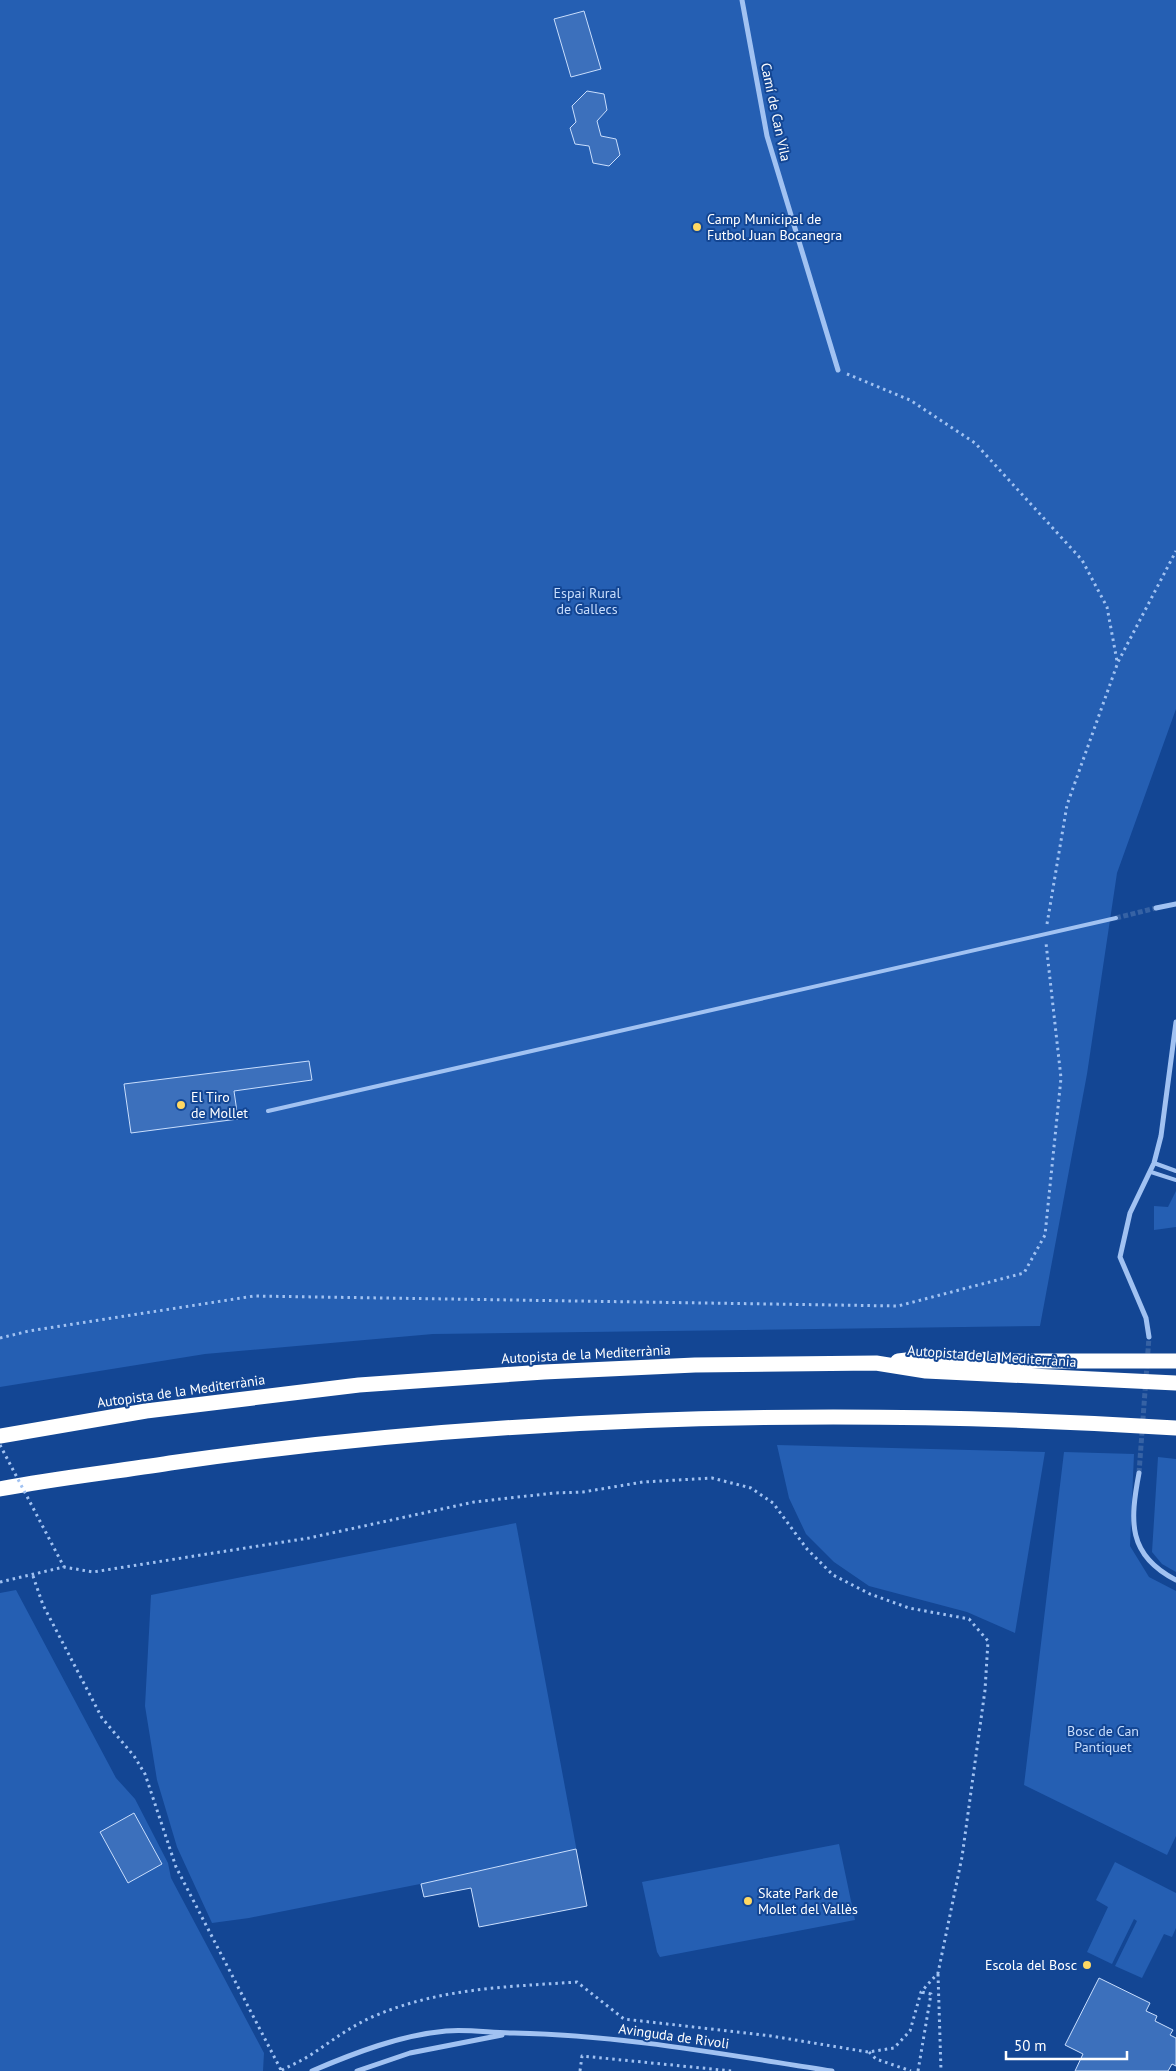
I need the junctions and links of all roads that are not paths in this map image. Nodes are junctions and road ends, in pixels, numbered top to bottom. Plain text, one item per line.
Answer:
1 (742, 0) edge
2 (838, 370) road end
3 (1176, 904) edge
4 (1156, 908) tunnel mouth
5 (1116, 918) tunnel mouth
6 (1176, 1022) edge
7 (268, 1111) dead end
8 (1154, 1163) junction
9 (1176, 1171) edge
10 (1151, 1172) junction
11 (1176, 1180) edge
12 (1149, 1337) tunnel mouth
13 (1176, 1361) edge
14 (1020, 1368) junction
15 (1176, 1383) edge
16 (1138, 1426) junction
17 (1176, 1428) edge
18 (0, 1436) edge
19 (1176, 1436) edge
20 (1139, 1473) tunnel mouth
21 (0, 1489) edge
22 (1176, 1580) edge
23 (512, 2033) junction
24 (312, 2071) edge
25 (357, 2071) edge
26 (832, 2071) edge

1 - 2 street, Camí de Can Vila
3 - 4 street
5 - 7 lane
6 - 8 street
8 - 9 lane
8 - 10 street
10 - 11 lane
10 - 12 street
13 - 14 highway
14 - 15 highway, Autopista de la Mediterrània
14 - 18 highway, Autopista de la Mediterrània
16 - 17 highway
16 - 19 highway
16 - 21 highway
20 - 22 street
23 - 24 street, Avinguda de Rivoli
23 - 25 street, Avinguda de Rivoli
23 - 26 street, Avinguda de Rivoli

